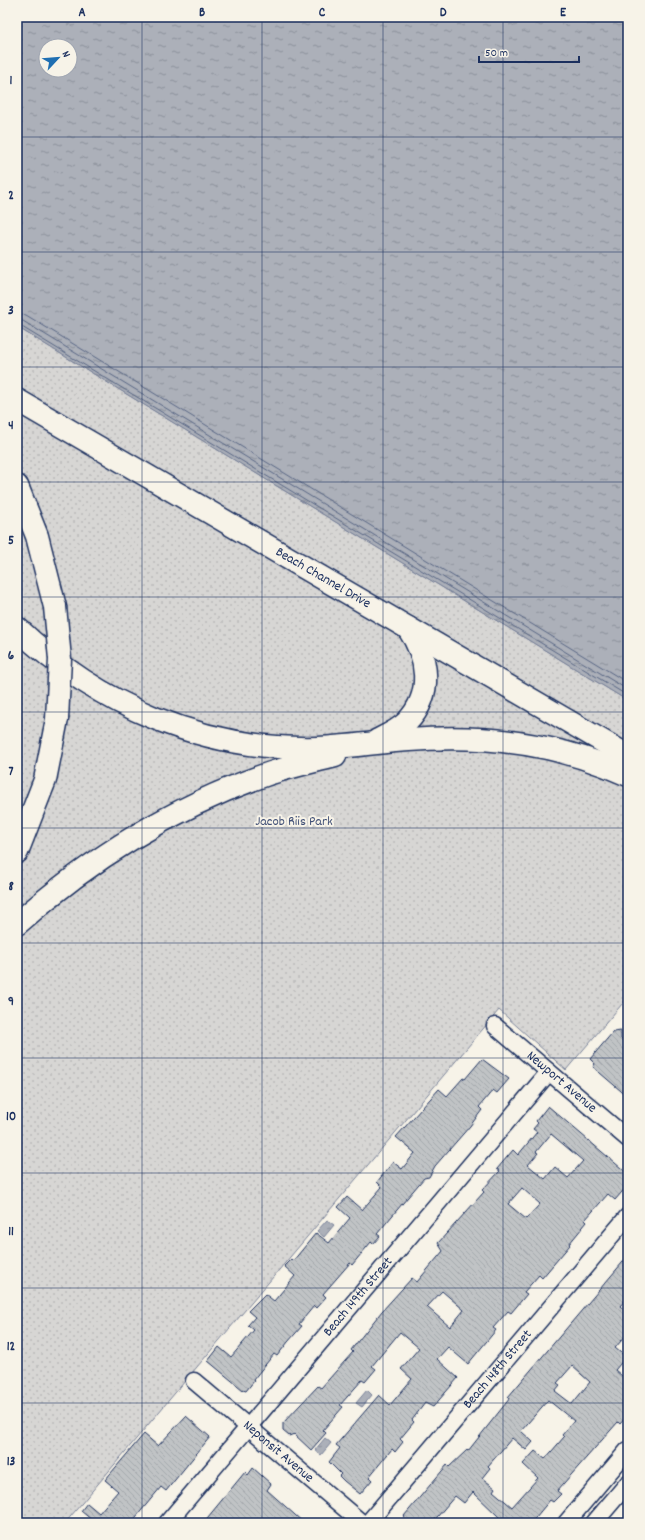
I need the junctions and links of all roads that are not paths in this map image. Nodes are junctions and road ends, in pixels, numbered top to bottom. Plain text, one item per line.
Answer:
1 (17, 400) edge
2 (17, 486) edge
3 (407, 627) junction
4 (17, 628) edge
5 (374, 743) junction
6 (628, 756) edge
7 (628, 775) edge
8 (17, 852) edge
9 (17, 924) edge
10 (495, 1026) dead end
11 (549, 1072) junction
12 (628, 1139) edge
13 (628, 1216) edge
14 (194, 1381) dead end
15 (249, 1427) junction
16 (628, 1450) edge
17 (606, 1476) junction
18 (625, 1486) edge
19 (167, 1523) edge
20 (362, 1523) edge
21 (368, 1523) edge
22 (566, 1523) edge
23 (594, 1523) edge

1 - 3 main road, Beach Channel Drive
2 - 8 main road, bridge
3 - 5 main road
3 - 6 main road, Beach Channel Drive
4 - 5 main road
5 - 7 main road
5 - 9 main road
10 - 11 street, Newport Avenue
11 - 12 street, Newport Avenue
11 - 15 street, Beach 149th Street
13 - 21 street, Beach 148th Street
14 - 15 street, Neponsit Avenue
15 - 19 street, Beach 149th Street
15 - 20 street, Neponsit Avenue
16 - 17 street
17 - 18 street
17 - 22 street
18 - 23 street

